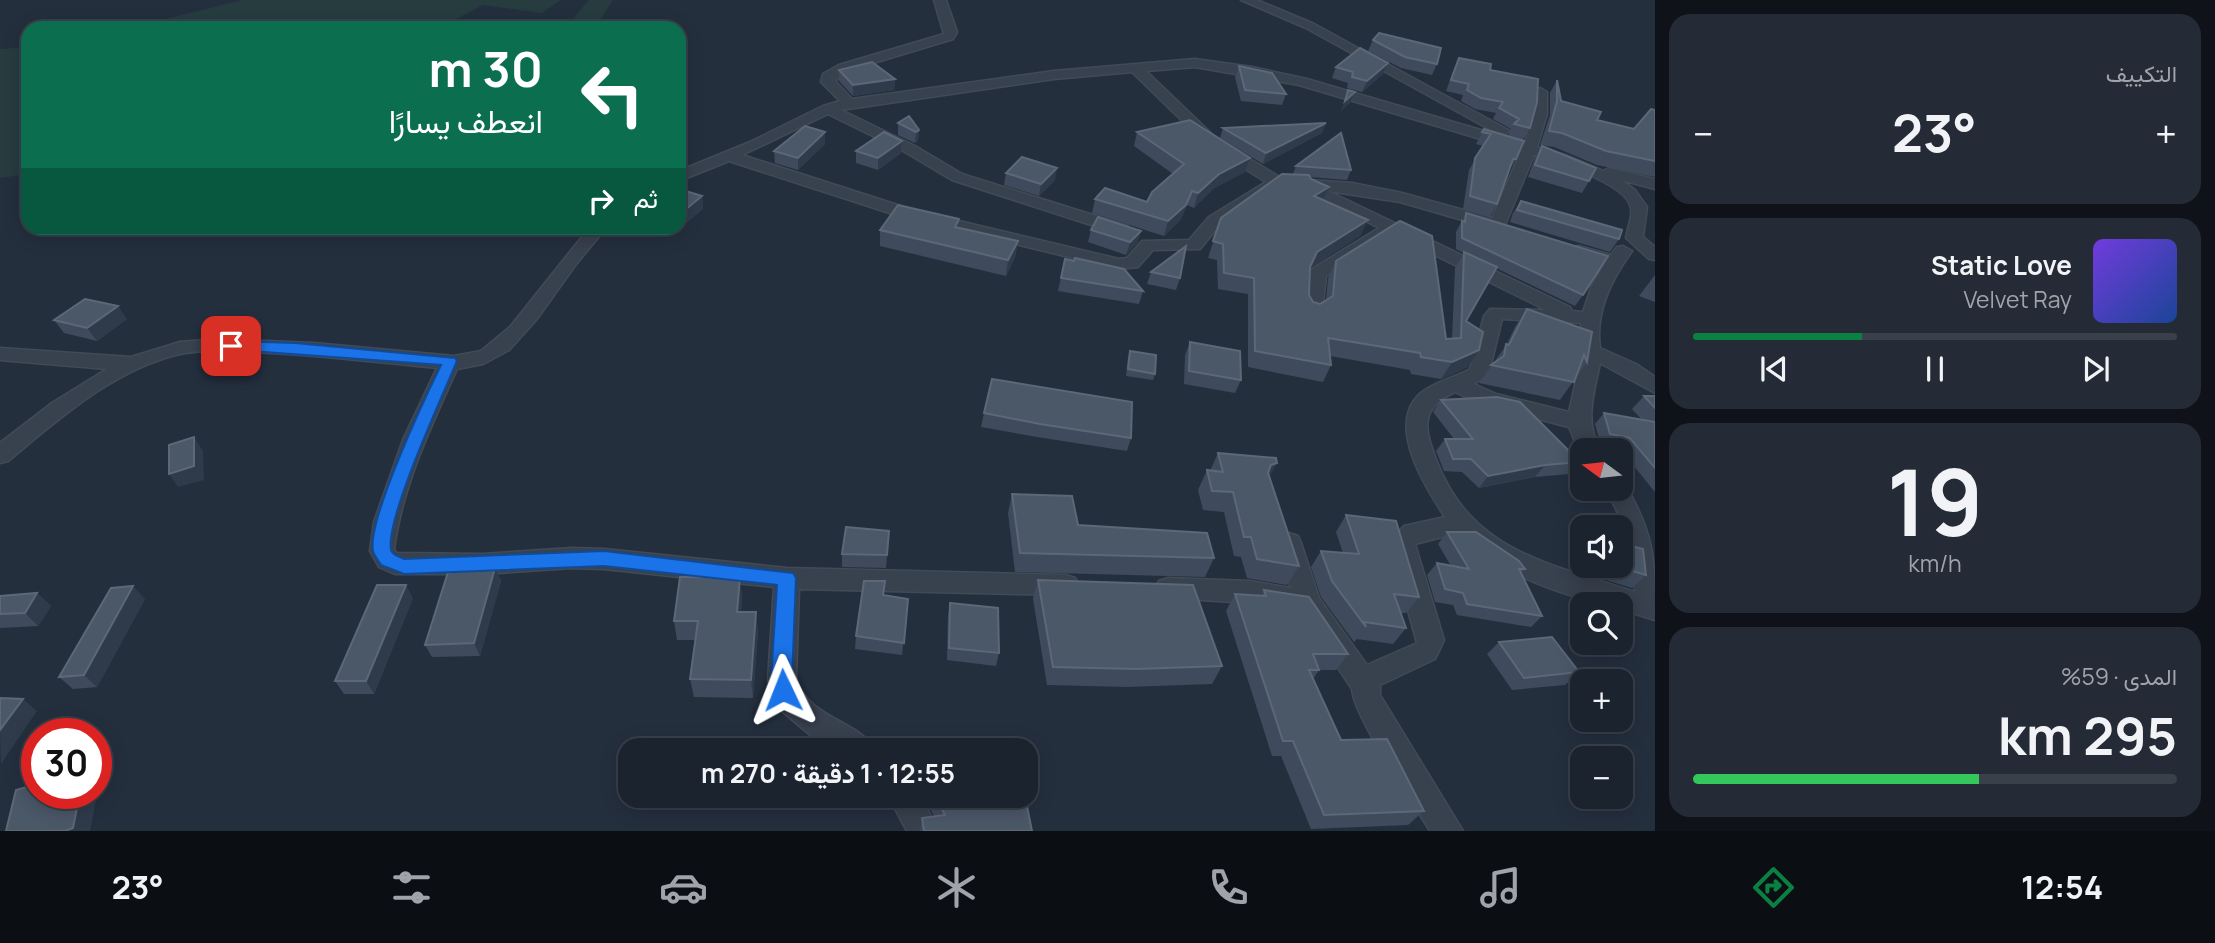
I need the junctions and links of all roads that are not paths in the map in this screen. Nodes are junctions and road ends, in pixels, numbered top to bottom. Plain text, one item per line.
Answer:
1 (940, 0) edge
2 (1247, 0) edge
3 (1134, 67) junction
4 (1540, 92) edge
5 (849, 103) junction
6 (828, 109) junction
7 (1530, 147) junction
8 (729, 156) junction
9 (1567, 161) junction
10 (686, 173) edge
11 (1277, 182) junction
12 (1298, 182) junction
13 (1655, 186) edge
14 (1626, 190) junction
15 (1392, 227) junction
16 (591, 235) edge
17 (1634, 238) junction
18 (1171, 246) junction
19 (1562, 246) edge
20 (1655, 255) edge
21 (1614, 262) junction
22 (1313, 312) edge
23 (1583, 317) junction
24 (1591, 352) junction
25 (0, 354) edge
26 (450, 361) junction
27 (132, 365) junction
28 (1629, 369) junction
29 (1587, 378) junction
30 (1458, 385) junction
31 (1655, 386) edge
32 (1578, 422) junction
33 (1584, 438) edge
34 (0, 454) edge
35 (1625, 501) edge
36 (1280, 516) edge
37 (1463, 523) junction
38 (786, 578) junction
39 (1091, 586) edge
40 (1145, 587) edge
41 (1308, 602) junction
42 (1652, 607) edge
43 (1365, 685) junction
44 (841, 738) edge
45 (910, 808) edge
46 (924, 831) edge
47 (1448, 831) edge

1 - 5 street
2 - 7 street
3 - 5 street
3 - 7 street
3 - 11 street
4 - 7 street
5 - 6 street
6 - 8 street
6 - 18 street
7 - 9 street
7 - 12 street
8 - 10 street
8 - 18 street
9 - 13 street
9 - 14 street
11 - 12 street
11 - 18 street
12 - 15 street
13 - 14 street
14 - 17 street
15 - 22 street
15 - 23 street
16 - 26 street
17 - 20 street
17 - 21 street
19 - 21 street
21 - 23 street
23 - 24 street
23 - 30 street
24 - 28 street
24 - 29 street
25 - 27 street
26 - 27 street
26 - 38 street
27 - 34 street
28 - 29 street
28 - 31 street
29 - 32 street
30 - 32 street
30 - 37 street
32 - 33 street
35 - 42 street
36 - 41 street
37 - 42 street
37 - 43 street
38 - 39 street
38 - 44 street
40 - 41 street
41 - 43 street
43 - 47 street
45 - 46 street

